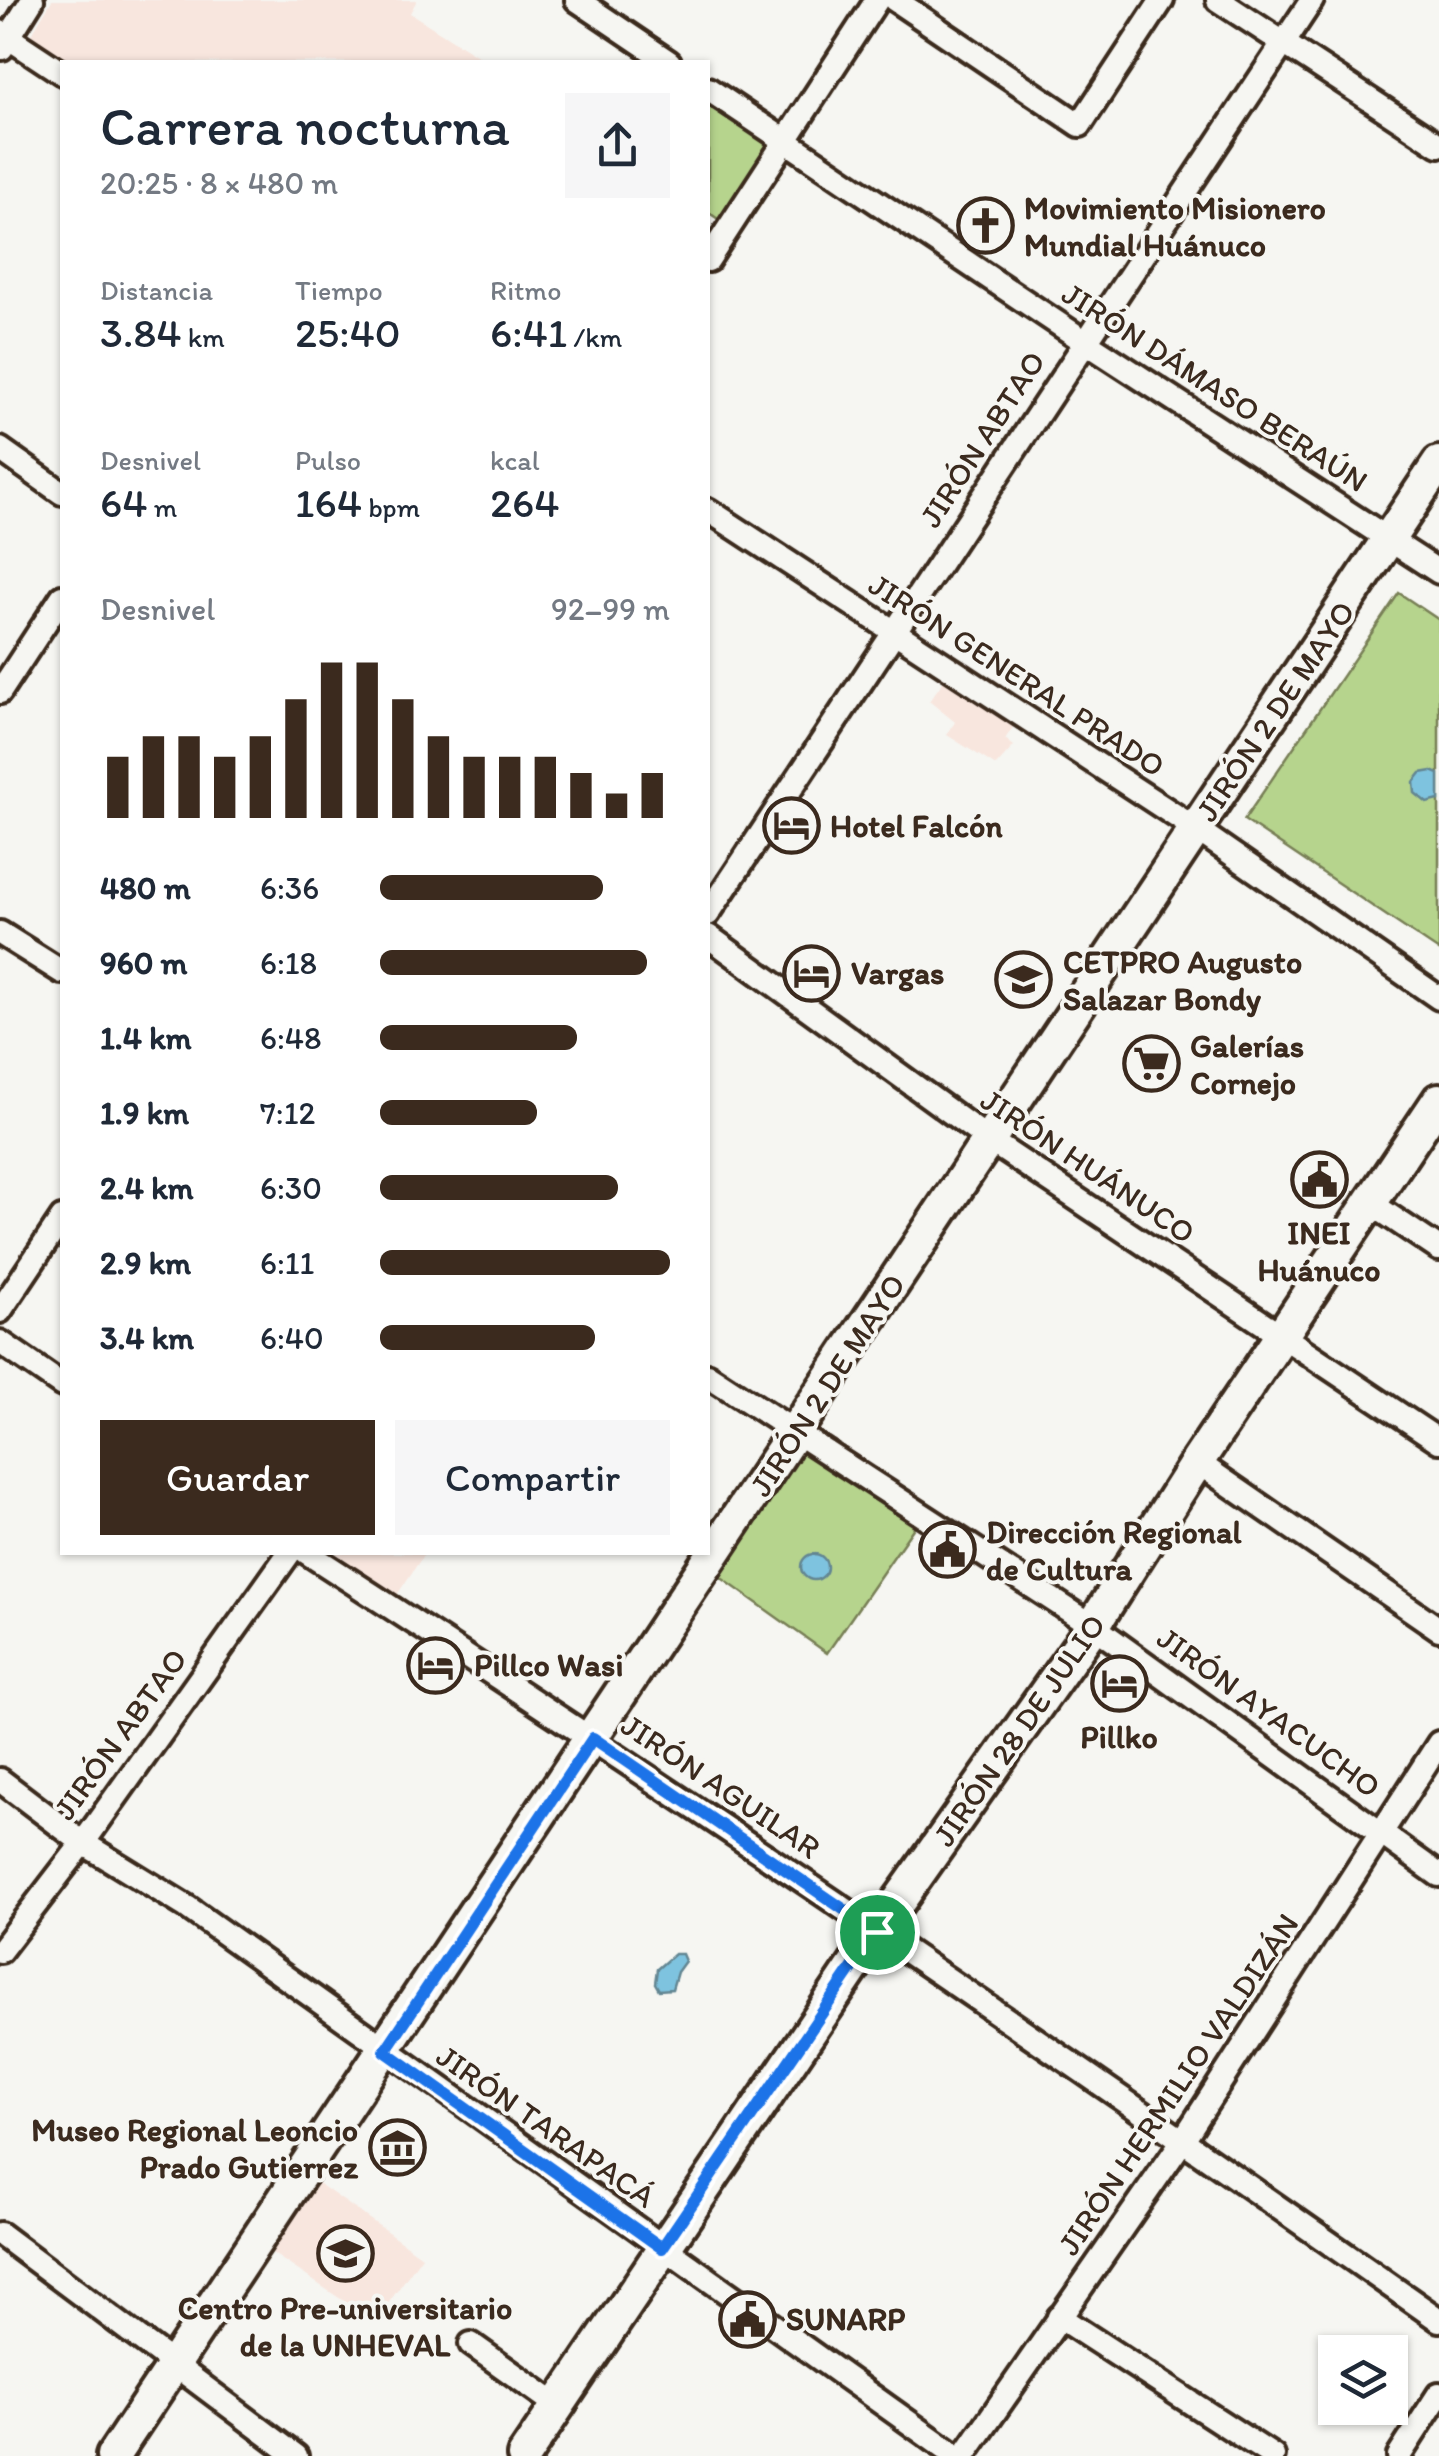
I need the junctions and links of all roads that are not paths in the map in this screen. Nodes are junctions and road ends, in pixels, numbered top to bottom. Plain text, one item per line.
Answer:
1 (32, 0) edge
2 (577, 0) edge
3 (877, 0) edge
4 (895, 0) edge
5 (1162, 0) edge
6 (1218, 0) edge
7 (1312, 0) edge
8 (3, 40) edge
9 (1284, 44) junction
10 (666, 60) edge
11 (60, 72) edge
12 (710, 90) edge
13 (785, 141) junction
14 (1439, 145) edge
15 (710, 257) edge
16 (1084, 341) junction
17 (0, 449) edge
18 (1439, 463) edge
19 (60, 493) edge
20 (710, 511) edge
21 (1390, 539) junction
22 (1439, 572) edge
23 (60, 599) edge
24 (892, 633) junction
25 (0, 692) edge
26 (1196, 829) junction
27 (710, 911) edge
28 (0, 934) edge
29 (710, 937) edge
30 (60, 971) edge
31 (1439, 998) edge
32 (1439, 1100) edge
33 (989, 1140) junction
34 (1369, 1202) junction
35 (60, 1221) edge
36 (1439, 1249) edge
37 (0, 1311) edge
38 (1282, 1334) junction
39 (0, 1342) edge
40 (710, 1376) edge
41 (60, 1384) edge
42 (796, 1431) junction
43 (1439, 1441) edge
44 (1196, 1462) junction
45 (288, 1555) edge
46 (311, 1555) edge
47 (1094, 1626) junction
48 (1439, 1629) edge
49 (593, 1738) junction
50 (1439, 1743) edge
51 (0, 1780) edge
52 (1382, 1834) junction
53 (82, 1843) junction
54 (1439, 1875) edge
55 (877, 1932) junction
56 (0, 1950) edge
57 (385, 2051) junction
58 (1183, 2140) junction
59 (0, 2234) edge
60 (662, 2248) junction
61 (1059, 2318) junction
62 (1439, 2320) edge
63 (471, 2344) dead end
64 (174, 2367) junction
65 (1439, 2394) edge
66 (558, 2406) junction
67 (113, 2456) edge
68 (296, 2456) edge
69 (524, 2456) edge
70 (960, 2456) edge
71 (1272, 2456) edge
72 (1399, 2456) edge

1 - 8 street
2 - 10 street
3 - 13 street
4 - 5 street
6 - 9 street
7 - 9 street, JIRÓN ABTAO
8 - 11 street
9 - 14 street
9 - 16 street, JIRÓN ABTAO
12 - 13 street, JIRÓN DÁMASO BERAÚN
13 - 15 street
13 - 16 street, JIRÓN DÁMASO BERAÚN
16 - 21 street, JIRÓN DÁMASO BERAÚN
16 - 24 street, JIRÓN ABTAO
17 - 19 street
18 - 21 street, JIRÓN 2 DE MAYO
20 - 24 street, JIRÓN GENERAL PRADO
21 - 22 street, JIRÓN DÁMASO BERAÚN
21 - 26 street, JIRÓN 2 DE MAYO
23 - 25 street
24 - 26 street, JIRÓN GENERAL PRADO
24 - 27 street, JIRÓN ABTAO
26 - 31 street, JIRÓN GENERAL PRADO
26 - 33 street, JIRÓN 2 DE MAYO
28 - 30 street
29 - 33 street, JIRÓN HUÁNUCO
32 - 34 street, JIRÓN 28 DE JULIO
33 - 38 street, JIRÓN HUÁNUCO
33 - 42 street, JIRÓN 2 DE MAYO
34 - 36 street
34 - 38 street, JIRÓN 28 DE JULIO
35 - 37 street
38 - 43 street, JIRÓN HUÁNUCO
38 - 44 street, JIRÓN 28 DE JULIO
39 - 41 street
40 - 42 street, JIRÓN AYACUCHO
42 - 47 street, JIRÓN AYACUCHO
42 - 49 street, JIRÓN 2 DE MAYO
44 - 47 street, JIRÓN 28 DE JULIO
44 - 48 street
45 - 53 street, JIRÓN ABTAO
46 - 49 street, JIRÓN AGUILAR
47 - 52 street, JIRÓN AYACUCHO
47 - 55 street, JIRÓN 28 DE JULIO
49 - 55 street, JIRÓN AGUILAR
49 - 57 street, JIRÓN 2 DE MAYO
50 - 52 street, JIRÓN HERMILIO VALDIZÁN
51 - 53 street, JIRÓN TARAPACÁ
52 - 54 street, JIRÓN AYACUCHO
52 - 58 street, JIRÓN HERMILIO VALDIZÁN
53 - 56 street, JIRÓN ABTAO
53 - 57 street, JIRÓN TARAPACÁ
55 - 58 street, JIRÓN AGUILAR
55 - 60 street, JIRÓN 28 DE JULIO
57 - 60 street, JIRÓN TARAPACÁ
57 - 64 street, JIRÓN 2 DE MAYO
58 - 61 street, JIRÓN HERMILIO VALDIZÁN
58 - 62 street, JIRÓN AGUILAR
59 - 64 street
60 - 66 street, JIRÓN 28 DE JULIO
60 - 70 street, JIRÓN TARAPACÁ
61 - 70 street, JIRÓN HERMILIO VALDIZÁN
61 - 71 street
63 - 66 street
64 - 67 street, JIRÓN 2 DE MAYO
64 - 68 street
65 - 72 street
66 - 69 street, JIRÓN 28 DE JULIO

